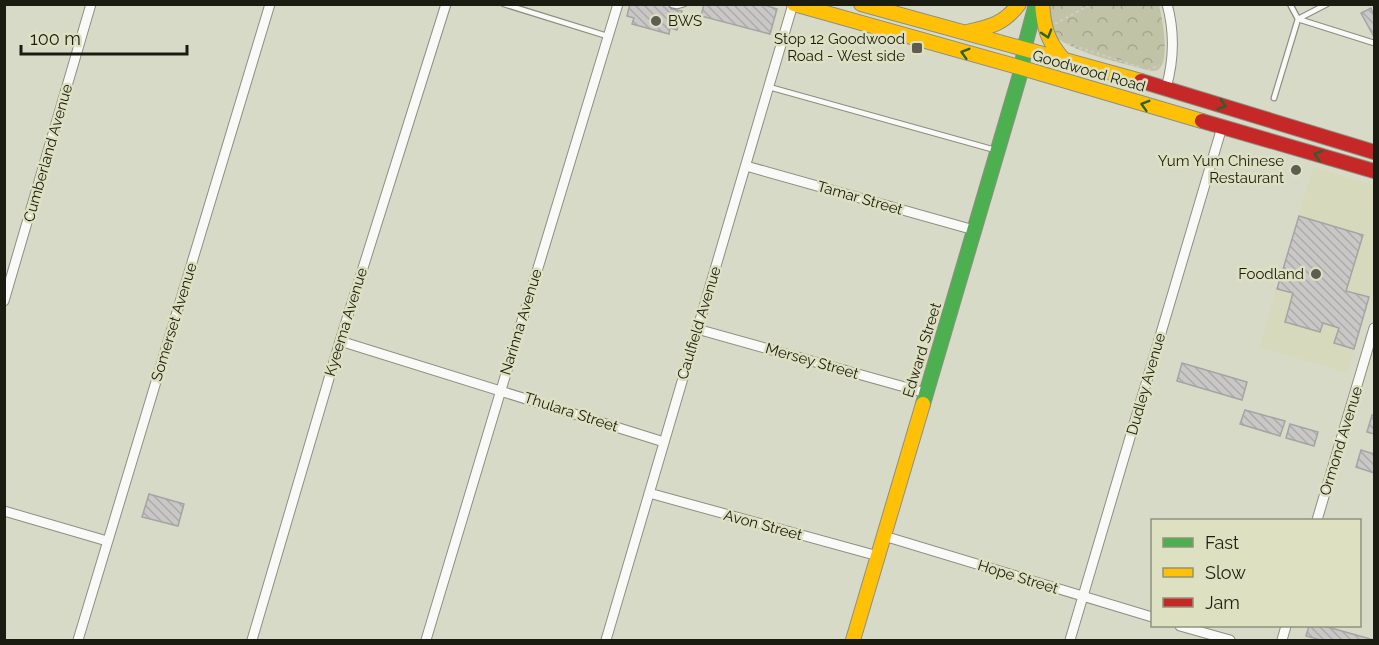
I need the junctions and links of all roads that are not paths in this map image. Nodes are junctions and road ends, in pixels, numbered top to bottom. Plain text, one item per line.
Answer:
1 (91, 4) edge
2 (270, 4) edge
3 (446, 4) edge
4 (504, 4) edge
5 (618, 4) edge
6 (684, 4) edge
7 (793, 4) edge
8 (861, 4) edge
9 (1019, 4) edge
10 (1036, 4) edge
11 (1042, 4) edge
12 (1167, 4) edge
13 (1290, 4) edge
14 (1327, 4) edge
15 (672, 5) edge
16 (1298, 20) junction
17 (965, 33) junction
18 (609, 36) junction
19 (1374, 43) edge
20 (1024, 49) junction
21 (1063, 60) junction
22 (1022, 68) junction
23 (769, 87) junction
24 (1166, 88) junction
25 (1274, 98) dead end
26 (1222, 127) junction
27 (998, 151) junction
28 (1374, 152) edge
29 (746, 166) junction
30 (1374, 171) edge
31 (974, 230) junction
32 (4, 302) edge
33 (1374, 328) edge
34 (697, 329) junction
35 (340, 341) junction
36 (501, 390) junction
37 (926, 393) junction
38 (664, 442) junction
39 (649, 493) junction
40 (4, 511) edge
41 (1317, 519) edge
42 (884, 536) junction
43 (107, 541) junction
44 (878, 556) junction
45 (1083, 597) junction
46 (1151, 617) edge
47 (1184, 627) edge
48 (78, 640) edge
49 (252, 640) edge
50 (426, 640) edge
51 (606, 640) edge
52 (853, 640) edge
53 (1070, 640) edge
54 (1230, 640) edge

1 - 32 street, Cumberland Avenue
2 - 43 street, Somerset Avenue
3 - 35 street, Kyeema Avenue
4 - 18 lane
5 - 18 street, Narinna Avenue
6 - 15 lane
22 -> 7 main road, Goodwood Road
7 - 23 street, Caulfield Avenue
8 - 17 main road, Goodwood Road
9 - 17 main road
10 - 20 main road, Edward Street
11 -> 21 main road
12 - 24 street
13 - 16 lane
14 - 16 lane
16 - 19 lane
16 - 25 lane
17 - 20 main road, Goodwood Road
18 - 36 street, Narinna Avenue
20 - 21 main road, Goodwood Road
20 - 22 main road, Edward Street
21 - 24 main road, Goodwood Road
26 -> 22 main road, Goodwood Road
22 - 27 main road, Edward Street
23 - 27 lane
23 - 29 street, Caulfield Avenue
24 -> 28 main road, Goodwood Road
30 -> 26 main road, Goodwood Road
26 - 45 street, Dudley Avenue
27 - 31 main road, Edward Street
29 - 31 street, Tamar Street
29 - 34 street, Caulfield Avenue
31 - 37 main road, Edward Street
33 - 41 street, Ormond Avenue
34 - 37 street, Mersey Street
34 - 38 street, Caulfield Avenue
35 - 36 street, Thulara Street
35 - 49 street, Kyeema Avenue
36 - 38 street, Thulara Street
36 - 50 street, Narinna Avenue
37 - 42 main road, Edward Street
38 - 39 street, Caulfield Avenue
39 - 44 street, Avon Street
39 - 51 street, Caulfield Avenue
40 - 43 street
42 - 44 main road, Edward Street
42 - 45 street, Hope Street
43 - 48 street, Somerset Avenue
44 - 52 main road, Edward Street
45 - 46 street, Hope Street
45 - 53 street, Dudley Avenue
47 - 54 street

